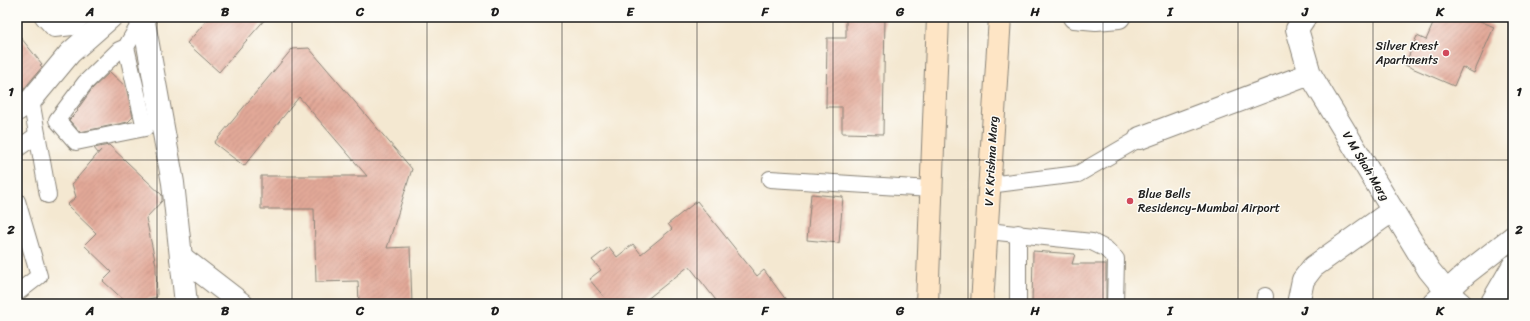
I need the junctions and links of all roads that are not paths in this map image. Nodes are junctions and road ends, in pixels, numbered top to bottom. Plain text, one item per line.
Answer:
1 (43, 17) edge
2 (111, 17) edge
3 (143, 17) edge
4 (938, 17) edge
5 (1000, 17) edge
6 (1074, 17) edge
7 (1119, 17) edge
8 (1306, 17) edge
9 (80, 28) edge
10 (126, 47) junction
11 (1310, 74) junction
12 (24, 105) edge
13 (37, 135) junction
14 (1140, 138) joint
15 (17, 148) edge
16 (770, 179) dead end
17 (989, 185) junction
18 (931, 189) junction
19 (48, 196) dead end
20 (17, 201) edge
21 (1393, 210) junction
22 (988, 231) junction
23 (1018, 233) junction
24 (1513, 237) edge
25 (181, 257) junction
26 (1513, 266) edge
27 (17, 293) edge
28 (1501, 297) edge
29 (1447, 300) edge
30 (186, 304) edge
31 (242, 304) edge
32 (927, 304) edge
33 (982, 304) edge
34 (1018, 304) edge
35 (1115, 304) edge
36 (1298, 304) edge

1 - 9 lane
2 - 9 street
3 - 10 lane
3 - 25 street
4 - 18 main road
5 - 17 main road, V K Krishna Marg
6 - 7 street
8 - 11 street, V M Shah Marg
9 - 12 street
10 - 10 lane
11 - 14 street
11 - 21 street, V M Shah Marg
12 - 13 lane
13 - 15 lane
13 - 19 lane
14 - 17 lane
16 - 18 lane
17 - 22 main road, V K Krishna Marg
18 - 32 main road
20 - 27 lane
21 - 29 street, V M Shah Marg
21 - 36 street
22 - 23 lane
22 - 33 main road, V K Krishna Marg
23 - 34 lane
23 - 35 lane
24 - 29 street
25 - 30 street
25 - 31 street
26 - 28 street

